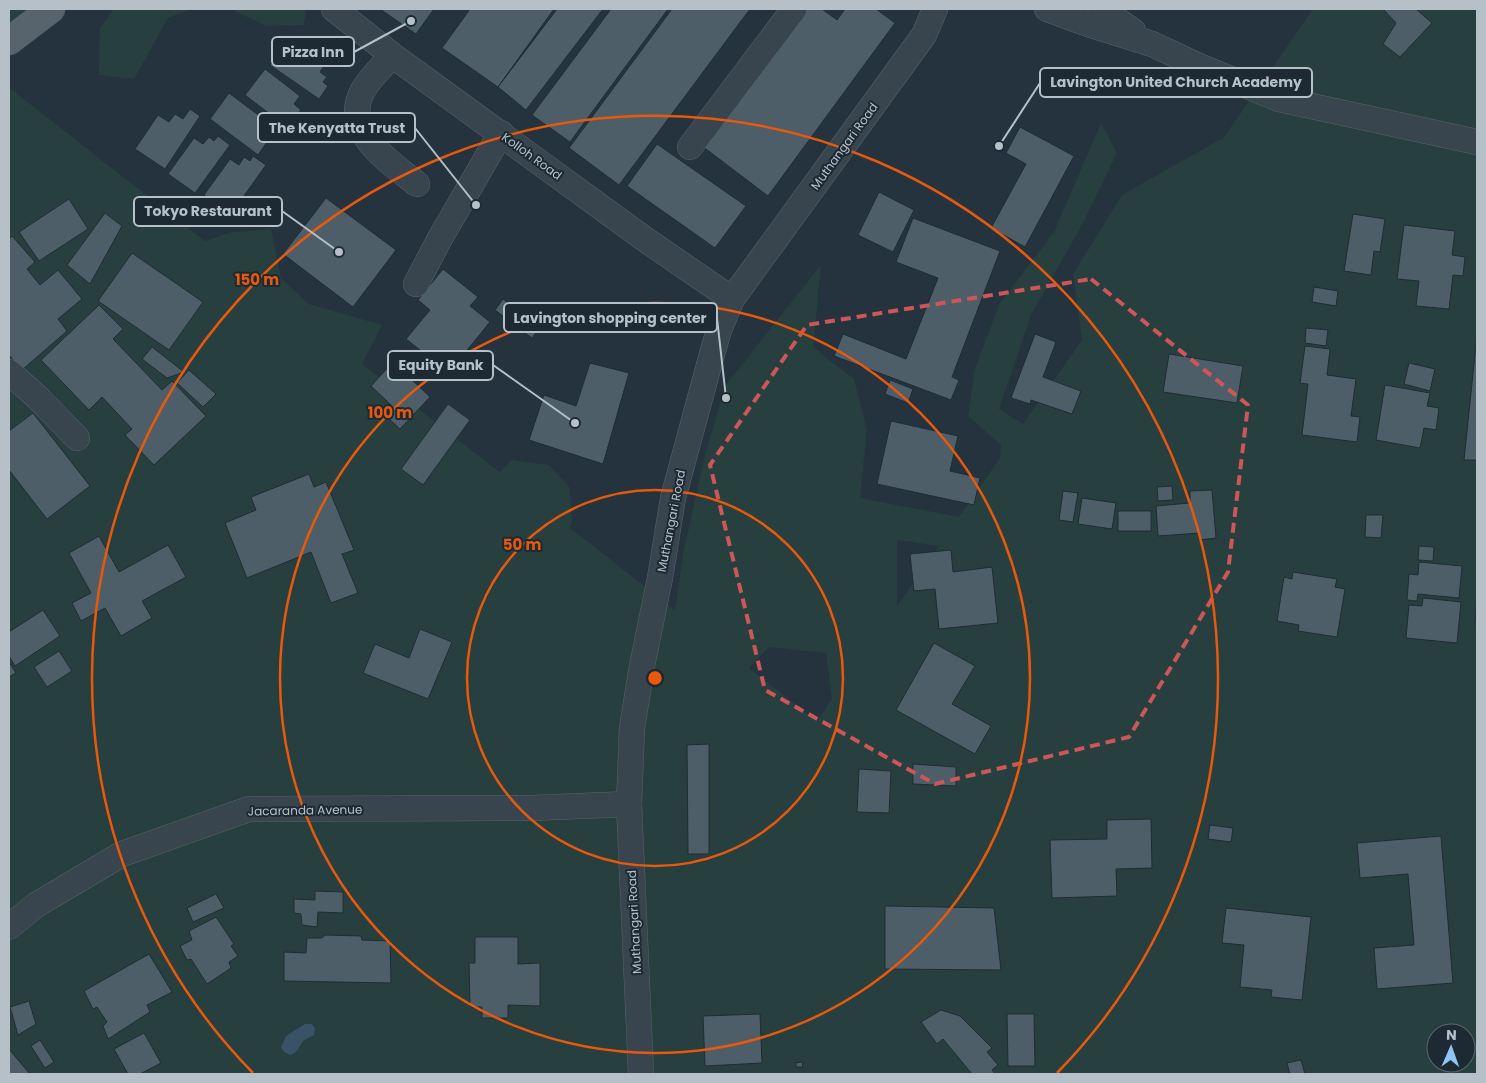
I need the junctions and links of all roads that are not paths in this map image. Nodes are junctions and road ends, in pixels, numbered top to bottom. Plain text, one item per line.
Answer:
1 (51, 9) edge
2 (334, 9) edge
3 (794, 9) edge
4 (935, 9) edge
5 (954, 9) edge
6 (1047, 9) edge
7 (1101, 9) edge
8 (924, 34) junction
9 (9, 41) edge
10 (1152, 44) junction
11 (392, 55) junction
12 (501, 133) junction
13 (1477, 142) edge
14 (690, 147) dead end
15 (417, 184) dead end
16 (416, 284) dead end
17 (732, 299) junction
18 (9, 372) edge
19 (76, 438) dead end
20 (629, 804) junction
21 (9, 926) edge
22 (641, 1074) edge

1 - 9 main road
2 - 11 street, Kolloh Road
3 - 14 street
4 - 8 street, Muthangari Road
5 - 8 street, Muthangari Road
6 - 10 street
7 - 10 street
8 - 17 street, Muthangari Road
10 - 13 street
11 - 12 street, Kolloh Road
11 - 15 street
12 - 16 street
12 - 17 street, Kolloh Road
17 - 20 street, Muthangari Road
18 - 19 street
20 - 21 street, Jacaranda Avenue
20 - 22 street, Muthangari Road

